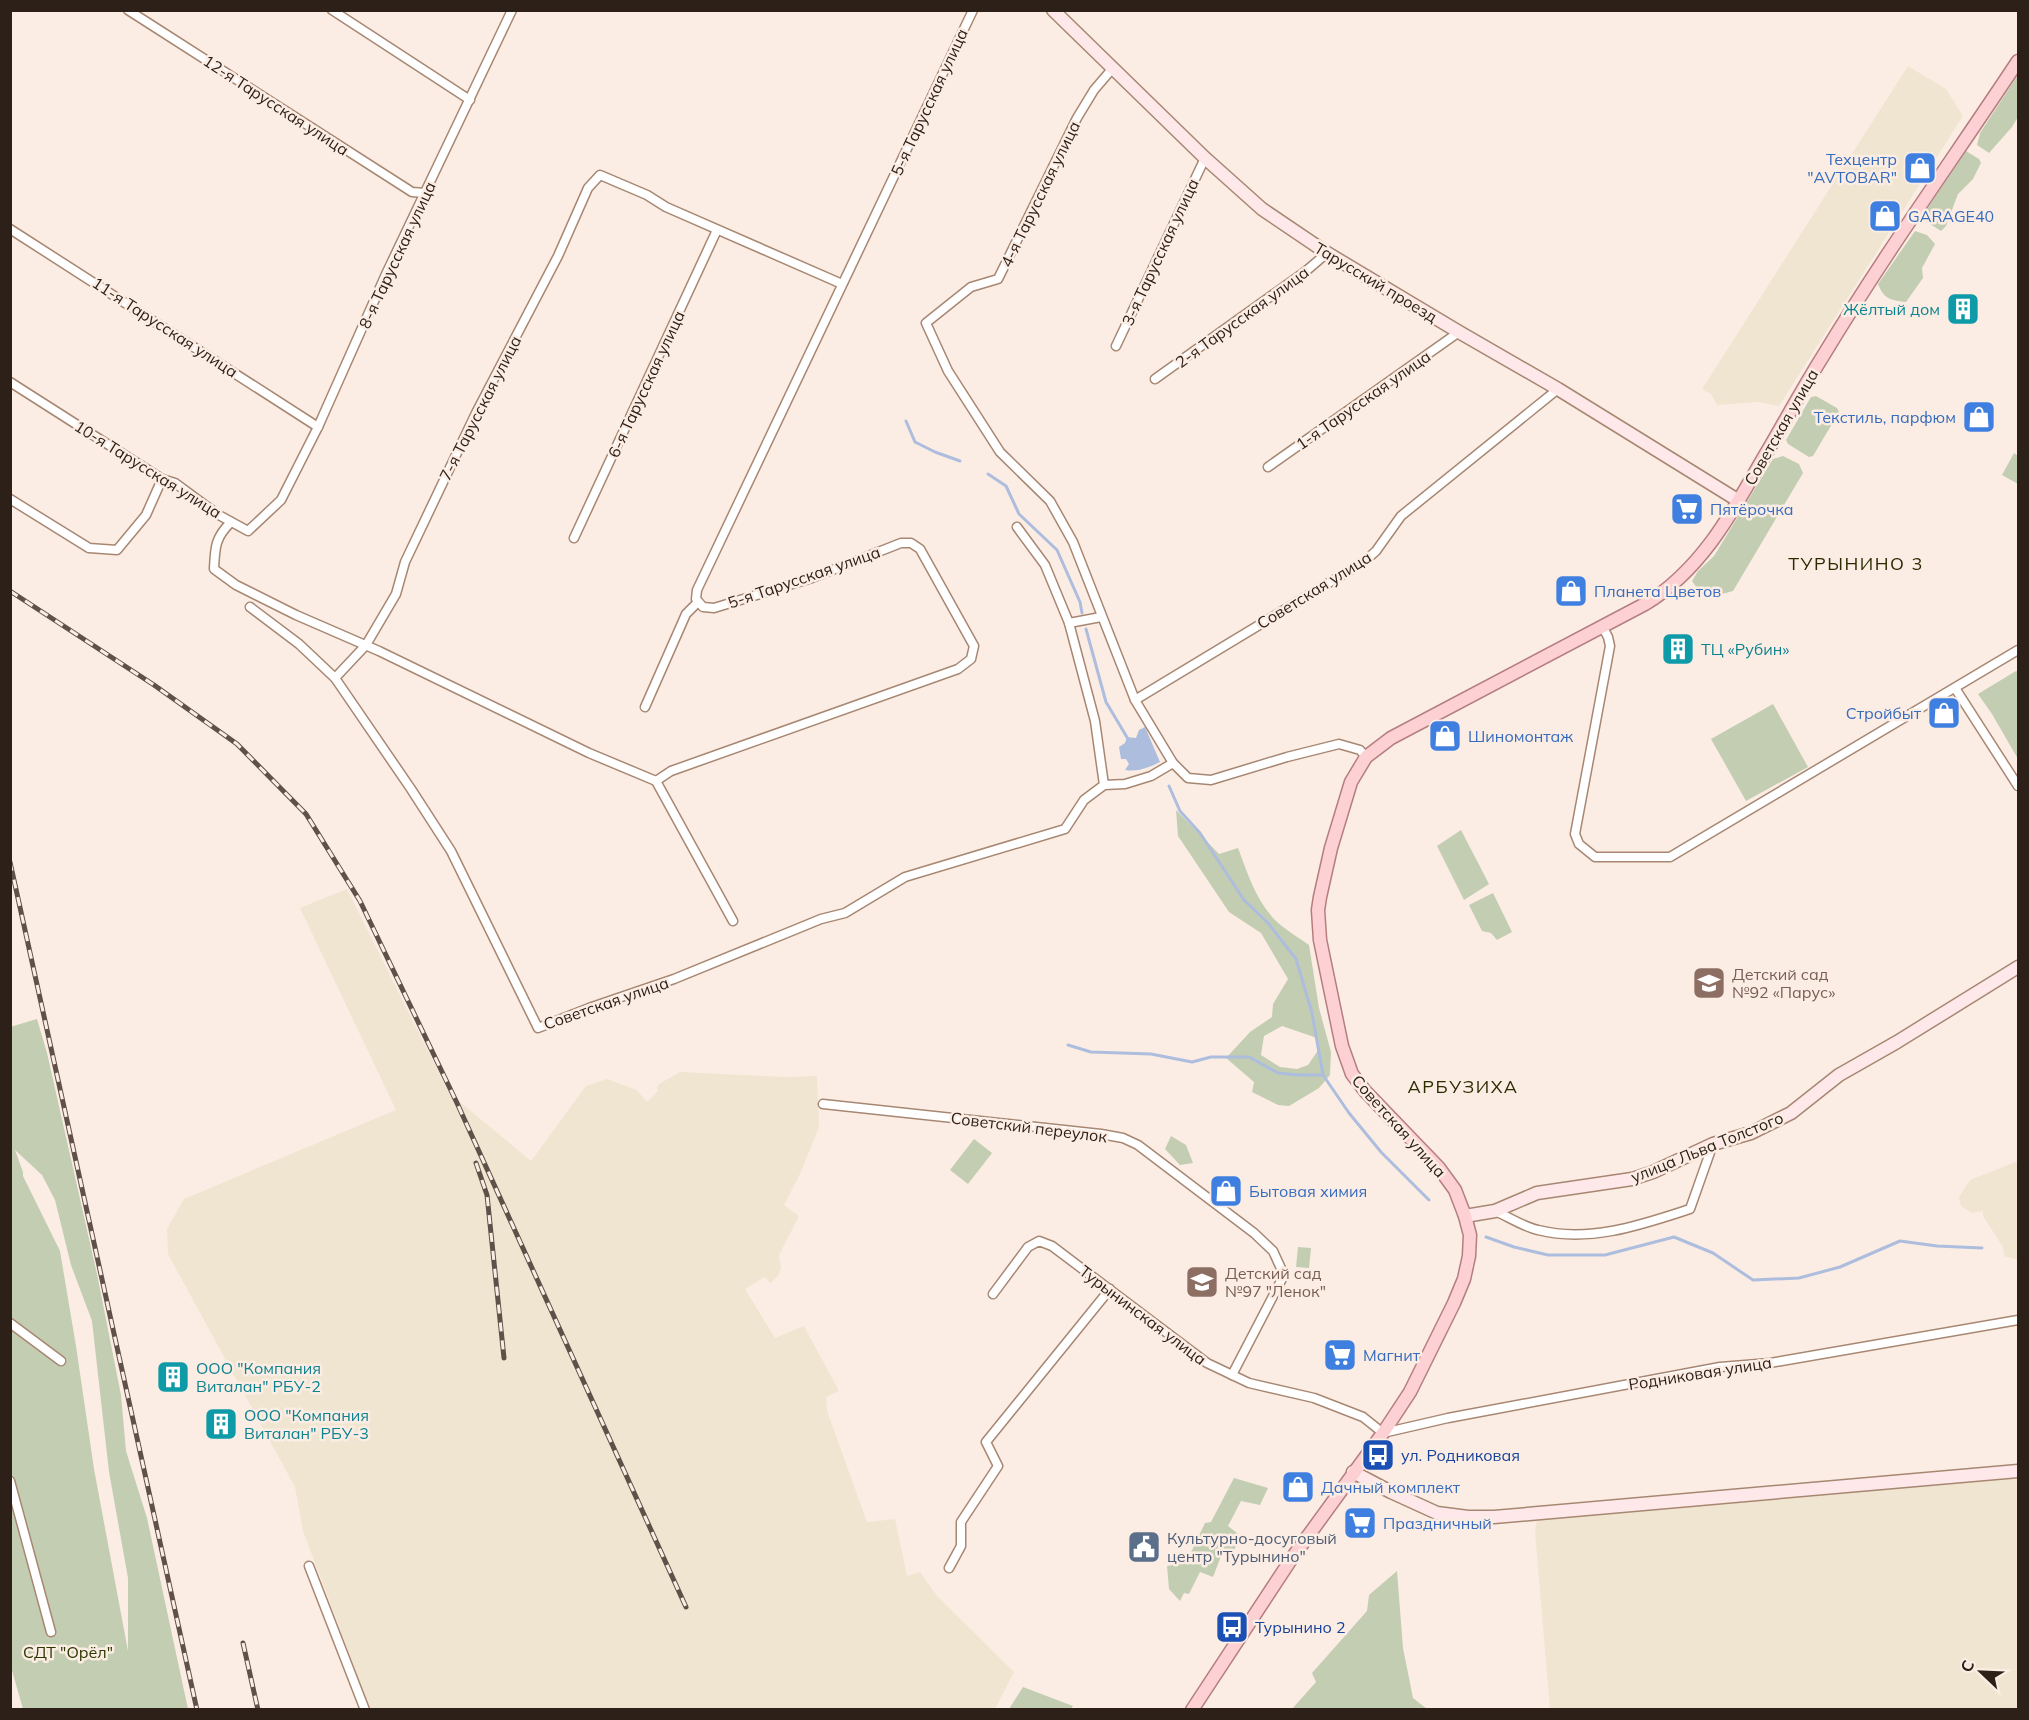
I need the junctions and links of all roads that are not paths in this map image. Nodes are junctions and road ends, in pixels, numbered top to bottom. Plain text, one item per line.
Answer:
1 (128, 10) edge
2 (332, 10) edge
3 (512, 10) edge
4 (973, 10) edge
5 (1053, 10) edge
6 (2019, 61) edge
7 (1112, 69) junction
8 (470, 100) junction
9 (1205, 158) junction
10 (425, 193) junction
11 (10, 229) edge
12 (717, 230) junction
13 (1327, 253) junction
14 (842, 284) junction
15 (1459, 332) junction
16 (1116, 346) dead end
17 (1155, 379) dead end
18 (10, 382) edge
19 (1558, 389) junction
20 (318, 427) junction
21 (1269, 467) dead end
22 (162, 479) junction
23 (10, 499) edge
24 (281, 500) joint
25 (1739, 501) junction
26 (231, 522) junction
27 (1017, 527) dead end
28 (574, 538) dead end
29 (699, 602) junction
30 (250, 607) dead end
31 (1101, 617) junction
32 (1069, 622) junction
33 (1603, 628) junction
34 (366, 645) junction
35 (2019, 650) edge
36 (335, 678) junction
37 (1955, 688) junction
38 (1135, 700) junction
39 (645, 707) dead end
40 (1366, 757) junction
41 (1173, 763) junction
42 (656, 781) junction
43 (1104, 785) junction
44 (2019, 786) edge
45 (733, 921) dead end
46 (2019, 967) edge
47 (823, 1104) dead end
48 (1713, 1144) junction
49 (1496, 1211) junction
50 (1465, 1216) junction
51 (1110, 1289) junction
52 (993, 1294) dead end
53 (2019, 1320) edge
54 (10, 1323) edge
55 (61, 1361) dead end
56 (1232, 1376) junction
57 (1383, 1432) junction
58 (2019, 1471) edge
59 (1353, 1472) junction
60 (10, 1481) edge
61 (309, 1566) dead end
62 (949, 1568) dead end
63 (51, 1632) dead end
64 (365, 1710) edge
65 (1192, 1710) edge

1 - 10 street, 12-я Тарусская улица
2 - 8 street
3 - 8 street, 8-я Тарусская улица
4 - 14 street, 5-я Тарусская улица
5 - 7 street, Тарусский проезд
6 - 25 main road, Советская улица
7 - 9 street, Тарусский проезд
7 - 31 street, 4-я Тарусская улица
8 - 10 street, 8-я Тарусская улица
9 - 13 street, Тарусский проезд
9 - 16 street, 3-я Тарусская улица
10 - 20 street, 8-я Тарусская улица
11 - 20 street, 11-я Тарусская улица
12 - 14 street
12 - 28 street, 6-я Тарусская улица
12 - 34 street, 7-я Тарусская улица
13 - 15 street, Тарусский проезд
13 - 17 street, 2-я Тарусская улица
14 - 29 street, 5-я Тарусская улица
15 - 19 street, Тарусский проезд
15 - 21 street, 1-я Тарусская улица
18 - 22 street, 10-я Тарусская улица
19 - 25 street, Тарусский проезд
19 - 38 street, Советская улица
20 - 24 street, 8-я Тарусская улица
22 - 23 street
22 - 26 street, 10-я Тарусская улица
24 - 26 street, 10-я Тарусская улица
25 - 33 main road, Советская улица
26 - 34 street
27 - 32 street
29 - 39 street
29 - 42 street, 5-я Тарусская улица
30 - 36 street, Советская улица
31 - 32 street
31 - 38 street
32 - 43 street
33 - 37 street
33 - 40 main road, Советская улица
34 - 36 street, 7-я Тарусская улица
34 - 42 street
35 - 37 street
36 - 43 street, Советская улица
37 - 44 street
38 - 41 street
40 - 41 street
40 - 50 main road, Советская улица
41 - 43 street
42 - 45 street
46 - 48 street, улица Льва Толстого
47 - 56 street, Советский переулок
48 - 49 street, улица Льва Толстого
48 - 49 street
49 - 50 street, улица Льва Толстого
50 - 57 main road, Советская улица
51 - 52 street, Турынинская улица
51 - 56 street, Турынинская улица
51 - 62 street
53 - 57 street, Родниковая улица
54 - 55 street
56 - 57 street, Турынинская улица
57 - 59 main road, Советская улица
58 - 59 street
59 - 65 main road, Советская улица
60 - 63 street
61 - 64 street

